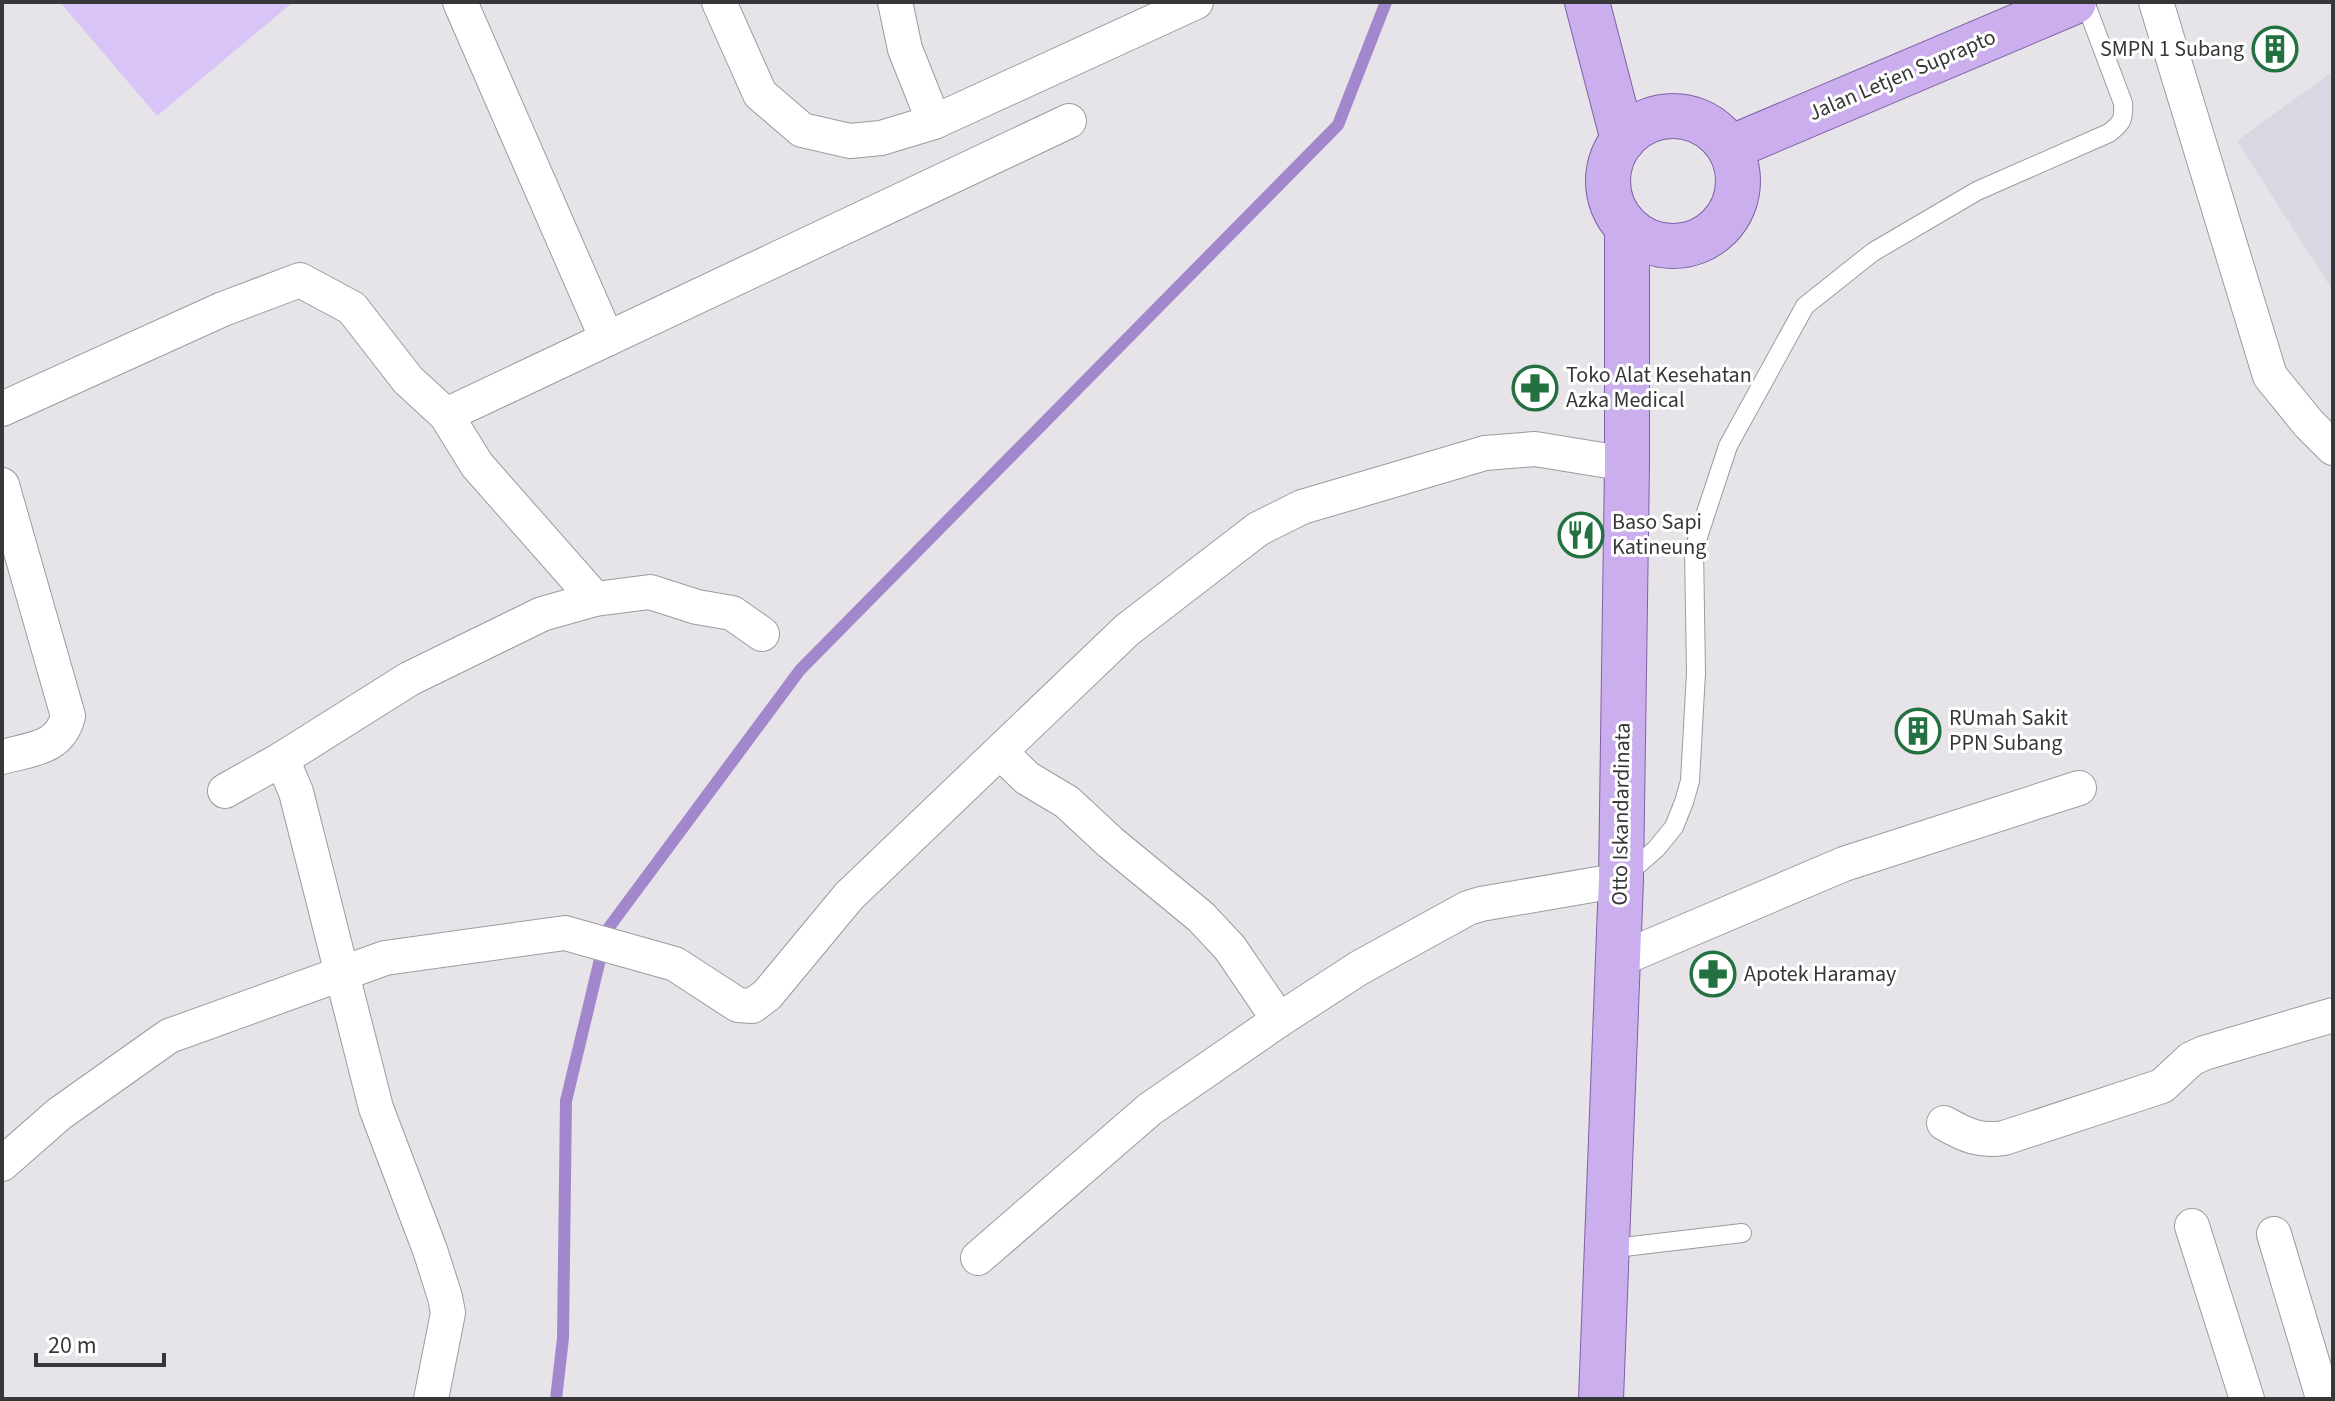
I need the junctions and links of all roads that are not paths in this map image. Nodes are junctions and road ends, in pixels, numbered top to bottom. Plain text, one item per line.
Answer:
1 (460, 2) edge
2 (719, 2) edge
3 (895, 2) edge
4 (1196, 2) edge
5 (1587, 2) edge
6 (2074, 2) edge
7 (2085, 2) edge
8 (2156, 2) edge
9 (1069, 121) dead end
10 (934, 122) junction
11 (1623, 140) junction
12 (1730, 148) junction
13 (1627, 229) junction
14 (607, 339) junction
15 (2, 409) edge
16 (446, 415) junction
17 (2333, 448) edge
18 (1627, 464) junction
19 (2, 485) edge
20 (595, 599) junction
21 (762, 634) dead end
22 (1000, 752) junction
23 (2, 757) edge
24 (282, 759) junction
25 (2079, 788) dead end
26 (225, 791) dead end
27 (1621, 880) junction
28 (1618, 960) junction
29 (343, 974) junction
30 (2333, 1015) edge
31 (1279, 1020) junction
32 (1944, 1123) dead end
33 (2, 1164) edge
34 (2192, 1226) dead end
35 (1742, 1233) dead end
36 (2274, 1234) dead end
37 (1607, 1249) junction
38 (978, 1258) dead end
39 (2325, 1397) edge
40 (431, 1399) edge
41 (1594, 1399) edge
42 (1602, 1399) edge
43 (2247, 1399) edge

1 - 14 street
2 - 10 street
3 - 10 street
4 - 10 street
5 - 11 main road
6 - 12 main road, Jalan Letjen Suprapto
7 - 27 lane
8 - 17 street
9 - 14 street
11 - 12 main road
11 - 13 main road
12 - 13 main road
13 - 18 main road, Otto Iskandardinata
14 - 16 street
15 - 16 street
16 - 20 street
18 - 22 street
18 - 27 main road, Otto Iskandardinata
19 - 23 street
20 - 21 street
20 - 24 street
22 - 29 street
22 - 31 street
24 - 26 street
24 - 29 street
25 - 28 street
27 - 28 main road, Otto Iskandardinata
27 - 31 street
28 - 37 main road, Otto Iskandardinata
29 - 33 street
29 - 40 street
30 - 32 street
31 - 38 street
34 - 43 street
35 - 37 lane
36 - 39 street
37 - 42 main road, Otto Iskandardinata
41 - 42 street

